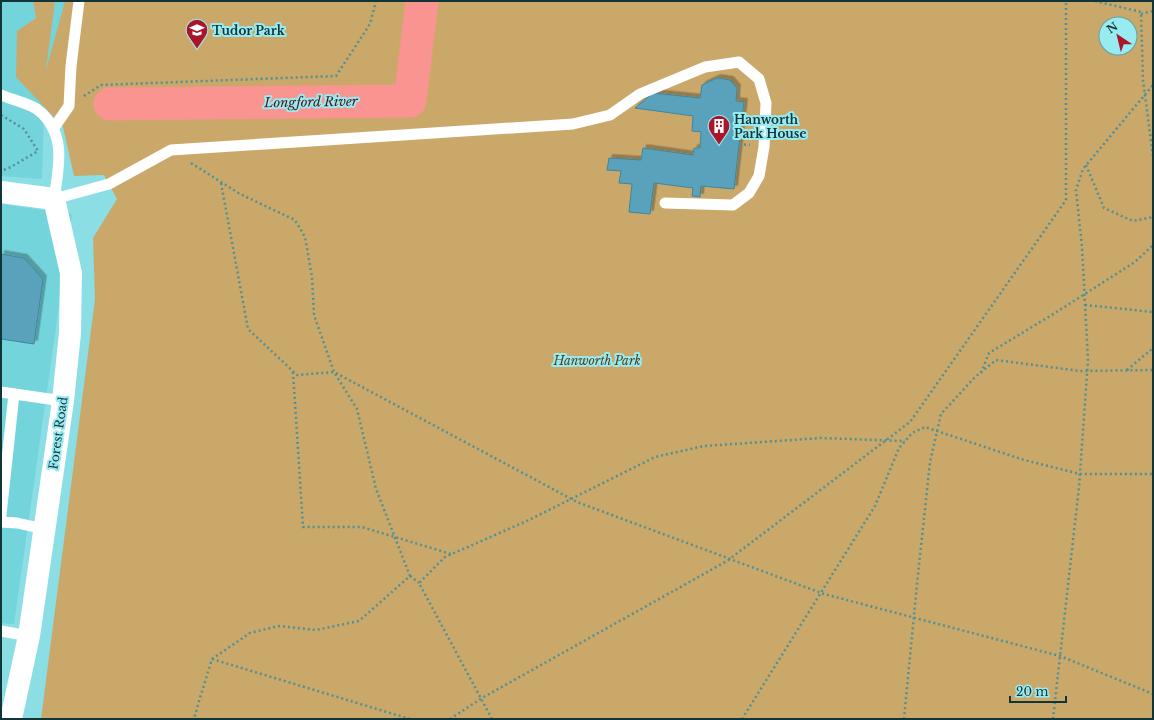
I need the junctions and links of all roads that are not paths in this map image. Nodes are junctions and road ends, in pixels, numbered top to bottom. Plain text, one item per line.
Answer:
1 (79, 1) edge
2 (1, 95) edge
3 (53, 129) junction
4 (1, 192) edge
5 (54, 199) junction
6 (665, 203) dead end
7 (1, 392) edge
8 (14, 394) junction
9 (63, 401) junction
10 (1, 514) edge
11 (1, 522) edge
12 (44, 529) junction
13 (1, 631) edge
14 (29, 636) junction
15 (12, 719) edge

1 - 3 lane
2 - 3 lane
3 - 5 lane
4 - 5 street
5 - 6 lane
5 - 9 street, Forest Road
7 - 8 lane
8 - 9 lane
8 - 10 lane
9 - 12 street, Forest Road
11 - 12 lane
12 - 14 street, Forest Road
13 - 14 lane
14 - 15 street, Forest Road

